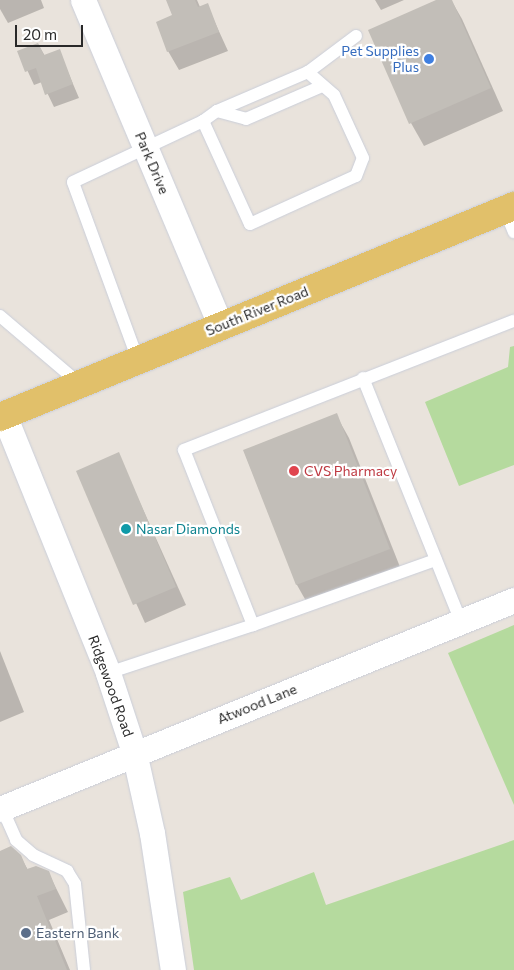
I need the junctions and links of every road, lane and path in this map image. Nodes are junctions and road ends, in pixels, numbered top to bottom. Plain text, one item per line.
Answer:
1 (83, 0) edge
2 (356, 36) dead end
3 (308, 72) junction
4 (322, 86) junction
5 (216, 111) junction
6 (204, 121) junction
7 (144, 146) junction
8 (511, 216) edge
9 (0, 316) edge
10 (514, 321) edge
11 (221, 326) junction
12 (138, 360) junction
13 (362, 378) junction
14 (80, 384) junction
15 (2, 416) edge
16 (436, 560) junction
17 (514, 600) edge
18 (461, 622) junction
19 (253, 625) junction
20 (108, 673) junction
21 (134, 752) junction
22 (1, 808) edge
23 (84, 970) edge
24 (173, 970) edge

1 - 7 street, Park Drive
2 - 3 lane
3 - 4 lane
3 - 5 lane
4 - 5 lane
4 - 6 lane
5 - 6 lane
6 - 7 lane
7 - 11 street, Park Drive
7 - 12 lane
8 - 11 main road, South River Road
9 - 14 lane
10 - 13 lane
11 - 12 main road, South River Road
12 - 14 main road, South River Road
13 - 16 lane
13 - 19 lane
14 - 15 main road, South River Road
15 - 20 street, Ridgewood Road
16 - 18 lane
16 - 19 lane
17 - 18 street, Atwood Lane
18 - 21 street, Atwood Lane
19 - 20 lane
20 - 21 street, Ridgewood Road
21 - 22 street, Atwood Lane
21 - 24 street, Ridgewood Road
22 - 23 lane

